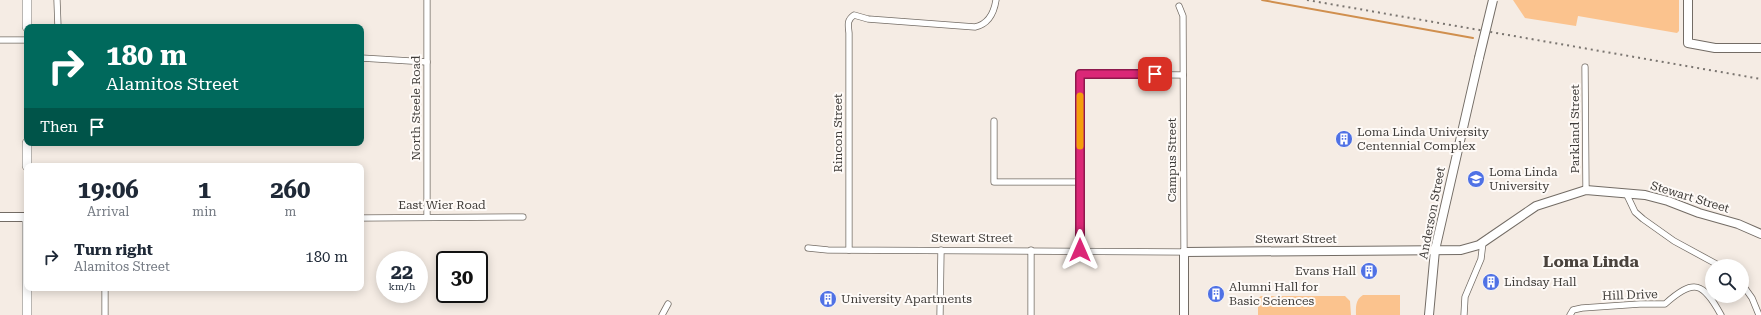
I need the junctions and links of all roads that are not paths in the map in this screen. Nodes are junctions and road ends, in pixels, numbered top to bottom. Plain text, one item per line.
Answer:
1 (27, 0) edge
2 (57, 0) edge
3 (428, 0) edge
4 (996, 0) edge
5 (1493, 0) edge
6 (1688, 0) edge
7 (1179, 6) dead end
8 (27, 24) edge
9 (58, 24) edge
10 (0, 40) edge
11 (24, 40) edge
12 (1761, 48) edge
13 (364, 58) edge
14 (427, 62) junction
15 (1585, 67) dead end
16 (1183, 75) junction
17 (994, 121) dead end
18 (27, 146) edge
19 (27, 163) edge
20 (1080, 182) junction
21 (1586, 190) junction
22 (1626, 193) junction
23 (0, 217) edge
24 (24, 217) edge
25 (427, 217) junction
26 (523, 217) dead end
27 (364, 218) edge
28 (1761, 234) edge
29 (1483, 242) junction
30 (808, 248) dead end
31 (849, 250) junction
32 (940, 250) junction
33 (1031, 250) junction
34 (1080, 250) junction
35 (1435, 250) junction
36 (1184, 252) junction
37 (1707, 259) edge
38 (27, 291) edge
39 (105, 291) edge
40 (1749, 294) edge
41 (668, 304) dead end
42 (27, 315) edge
43 (105, 315) edge
44 (662, 315) edge
45 (940, 315) edge
46 (1031, 315) edge
47 (1184, 315) edge
48 (1429, 315) edge
49 (1464, 315) edge
50 (1570, 315) edge
51 (1721, 315) edge
52 (1758, 315) edge

1 - 8 main road
2 - 9 street
3 - 14 street, North Steele Road
4 - 31 street, Rincon Street
5 - 35 street, Anderson Street, bridge
6 - 12 street
7 - 16 street, Campus Street
10 - 11 street
13 - 14 street
14 - 25 street, North Steele Road
15 - 21 street, Parkland Street
16 - 20 street
16 - 36 street, Campus Street
17 - 20 street
18 - 19 main road
20 - 34 street
21 - 22 street, Stewart Street
21 - 29 street, Stewart Street
22 - 28 street, Stewart Street
22 - 37 street
23 - 24 street
25 - 26 street, East Wier Road
25 - 27 street, East Wier Road
29 - 35 street, Stewart Street
29 - 49 street
30 - 31 street, Stewart Street
31 - 32 street, Stewart Street
32 - 33 street, Stewart Street
32 - 45 street
33 - 34 street, Stewart Street
33 - 46 street
34 - 36 street, Stewart Street
35 - 36 street, Stewart Street
35 - 48 street, Anderson Street
36 - 47 street, Campus Street
38 - 42 main road
39 - 43 street
40 - 52 street
41 - 44 street
50 - 51 street, Hill Drive

